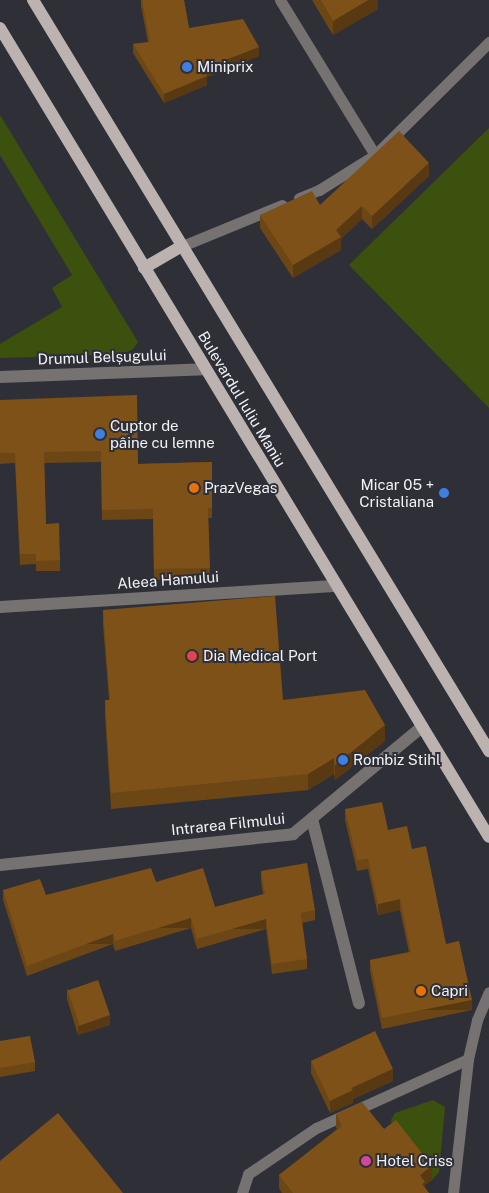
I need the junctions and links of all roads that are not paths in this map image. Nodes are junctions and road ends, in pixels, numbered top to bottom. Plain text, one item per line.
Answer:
1 (33, 0) edge
2 (280, 0) edge
3 (0, 28) edge
4 (489, 42) edge
5 (375, 155) junction
6 (182, 246) junction
7 (144, 268) junction
8 (205, 369) junction
9 (0, 377) edge
10 (337, 586) junction
11 (0, 608) edge
12 (422, 727) junction
13 (489, 752) edge
14 (312, 819) junction
15 (489, 837) edge
16 (0, 865) edge
17 (489, 992) edge
18 (359, 1003) dead end
19 (468, 1059) junction
20 (242, 1193) edge
21 (453, 1193) edge

1 - 6 main road, Bulevardul Iuliu Maniu
2 - 5 lane
3 - 7 main road, Bulevardul Iuliu Maniu
4 - 5 lane
5 - 6 lane
6 - 7 main road
6 - 13 main road, Bulevardul Iuliu Maniu
7 - 8 main road, Bulevardul Iuliu Maniu
8 - 9 street, Drumul Belșugului
8 - 10 main road, Bulevardul Iuliu Maniu
10 - 11 street, Aleea Hamului
10 - 12 main road, Bulevardul Iuliu Maniu
12 - 14 street, Intrarea Filmului
12 - 15 main road, Bulevardul Iuliu Maniu
14 - 16 street, Intrarea Filmului
14 - 18 street
17 - 19 lane
19 - 20 lane
19 - 21 lane

